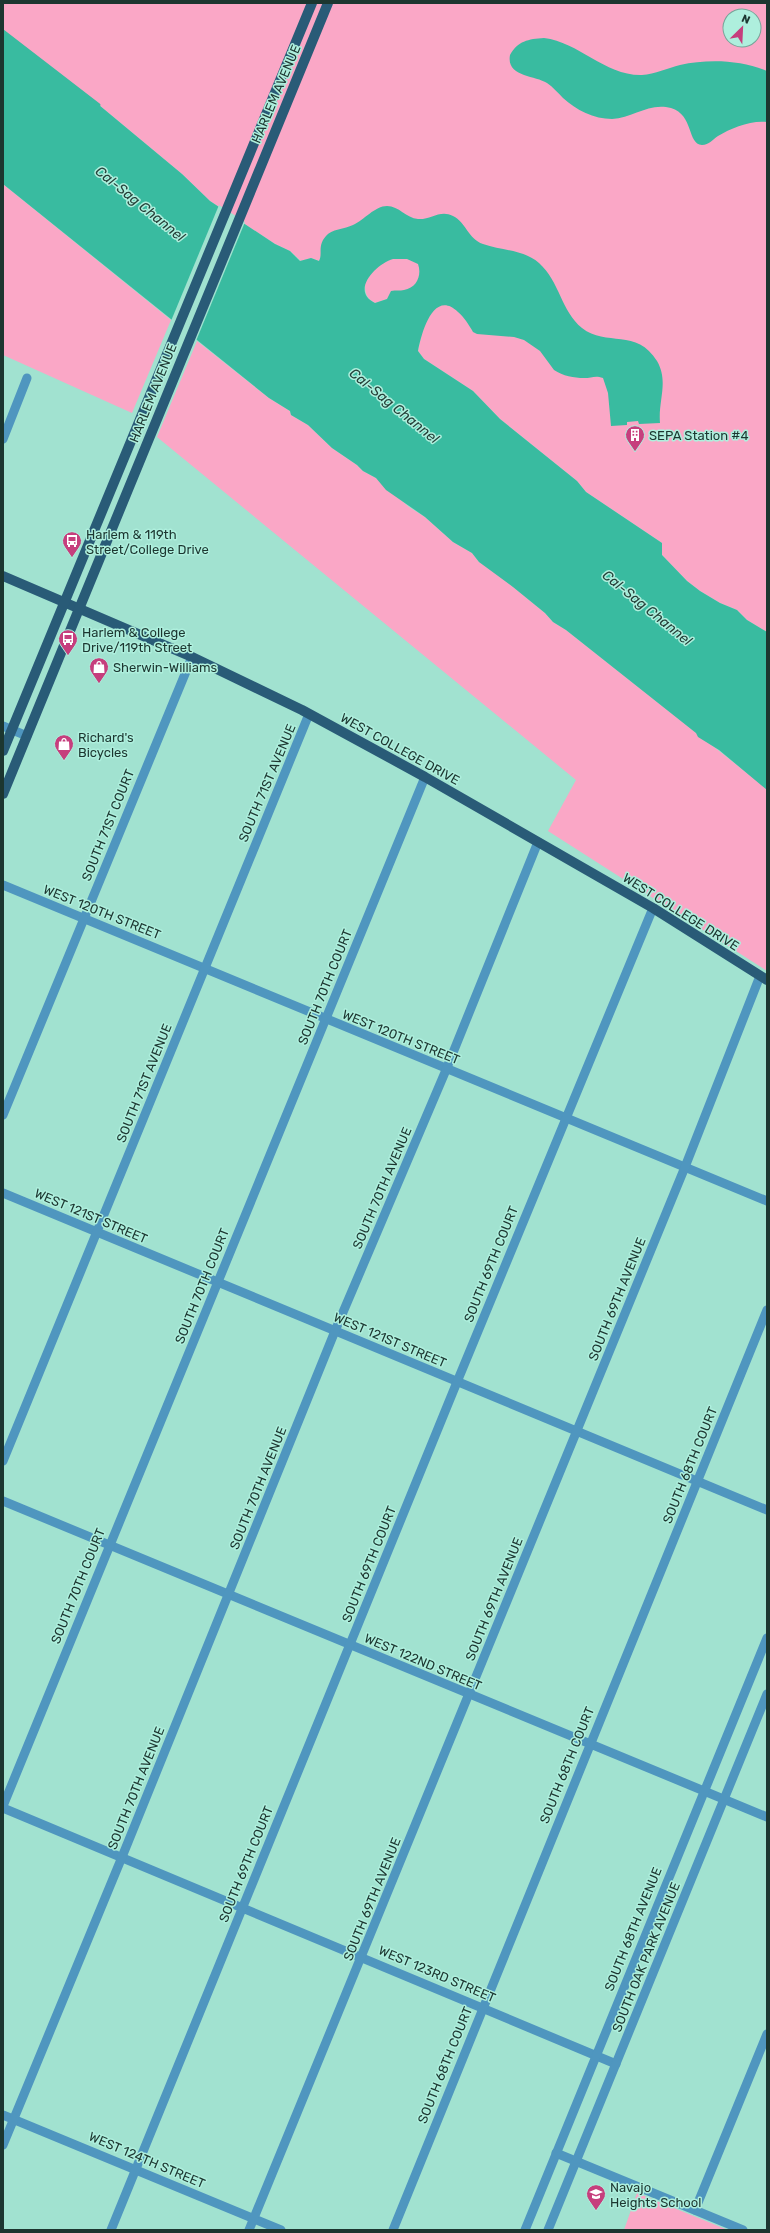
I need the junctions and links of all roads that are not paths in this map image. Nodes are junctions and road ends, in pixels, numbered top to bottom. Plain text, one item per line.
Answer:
1 (312, 3) edge
2 (328, 3) edge
3 (27, 378) dead end
4 (3, 439) edge
5 (3, 576) edge
6 (64, 600) junction
7 (80, 607) junction
8 (192, 657) junction
9 (309, 714) junction
10 (7, 728) edge
11 (27, 736) junction
12 (3, 751) edge
13 (424, 777) junction
14 (3, 794) edge
15 (538, 842) junction
16 (3, 885) edge
17 (653, 908) junction
18 (84, 919) junction
19 (204, 967) junction
20 (764, 978) edge
21 (325, 1020) junction
22 (446, 1070) junction
23 (3, 1115) edge
24 (565, 1116) junction
25 (685, 1167) junction
26 (3, 1193) edge
27 (767, 1201) edge
28 (97, 1232) junction
29 (217, 1282) junction
30 (767, 1310) edge
31 (335, 1331) junction
32 (457, 1382) junction
33 (577, 1431) junction
34 (3, 1461) edge
35 (697, 1481) junction
36 (3, 1501) edge
37 (767, 1510) edge
38 (109, 1545) junction
39 (229, 1594) junction
40 (767, 1638) edge
41 (349, 1645) junction
42 (767, 1694) edge
43 (469, 1695) junction
44 (590, 1745) junction
45 (704, 1790) junction
46 (724, 1799) junction
47 (3, 1807) edge
48 (767, 1817) edge
49 (122, 1857) junction
50 (243, 1907) junction
51 (362, 1957) junction
52 (482, 2007) junction
53 (767, 2034) edge
54 (596, 2055) junction
55 (616, 2064) junction
56 (3, 2115) edge
57 (13, 2119) junction
58 (3, 2145) edge
59 (556, 2153) junction
60 (577, 2162) junction
61 (135, 2169) junction
62 (695, 2210) junction
63 (254, 2219) junction
64 (111, 2230) edge
65 (249, 2230) edge
66 (281, 2230) edge
67 (393, 2230) edge
68 (525, 2230) edge
69 (548, 2230) edge
70 (743, 2230) edge

1 - 6 main road, HARLEM AVENUE
2 - 7 main road, HARLEM AVENUE
3 - 4 street
5 - 6 main road, WEST COLLEGE DRIVE
6 - 7 main road, WEST COLLEGE DRIVE
6 - 10 main road, HARLEM AVENUE
7 - 8 main road, WEST COLLEGE DRIVE
7 - 11 main road, HARLEM AVENUE
8 - 9 main road, WEST COLLEGE DRIVE
8 - 18 street, SOUTH 71ST COURT
9 - 13 main road, WEST COLLEGE DRIVE
9 - 19 street, SOUTH 71ST AVENUE
10 - 11 street
10 - 12 main road, HARLEM AVENUE
11 - 14 main road, HARLEM AVENUE
13 - 15 main road, WEST COLLEGE DRIVE
13 - 21 street, SOUTH 70TH COURT
15 - 17 main road, WEST COLLEGE DRIVE
15 - 22 street, SOUTH 70TH AVENUE
16 - 18 street, WEST 120TH STREET
17 - 20 main road, WEST COLLEGE DRIVE
17 - 24 street, SOUTH 69TH COURT
18 - 19 street, WEST 120TH STREET
18 - 23 street, SOUTH 71ST COURT
19 - 21 street, WEST 120TH STREET
19 - 28 street, SOUTH 71ST AVENUE
20 - 25 street, SOUTH 69TH AVENUE
21 - 22 street, WEST 120TH STREET
21 - 29 street, SOUTH 70TH COURT
22 - 24 street, WEST 120TH STREET
22 - 31 street, SOUTH 70TH AVENUE
24 - 25 street, WEST 120TH STREET
24 - 32 street, SOUTH 69TH COURT
25 - 27 street, WEST 120TH STREET
25 - 33 street, SOUTH 69TH AVENUE
26 - 28 street, WEST 121ST STREET
28 - 29 street, WEST 121ST STREET
28 - 34 street, SOUTH 71ST AVENUE
29 - 31 street, WEST 121ST STREET
29 - 38 street, SOUTH 70TH COURT
30 - 35 street, SOUTH 68TH COURT
31 - 32 street, WEST 121ST STREET
31 - 39 street, SOUTH 70TH AVENUE
32 - 33 street, WEST 121ST STREET
32 - 41 street, SOUTH 69TH COURT
33 - 35 street, WEST 121ST STREET
33 - 43 street, SOUTH 69TH AVENUE
35 - 37 street, WEST 121ST STREET
35 - 44 street, SOUTH 68TH COURT
36 - 38 street, WEST 122ND STREET
38 - 39 street, WEST 122ND STREET
38 - 47 street, SOUTH 70TH COURT
39 - 41 street, WEST 122ND STREET
39 - 49 street, SOUTH 70TH AVENUE
40 - 45 street, SOUTH 68TH AVENUE
41 - 43 street, WEST 122ND STREET
41 - 50 street, SOUTH 69TH COURT
42 - 46 street, SOUTH OAK PARK AVENUE
43 - 44 street, WEST 122ND STREET
43 - 51 street, SOUTH 69TH AVENUE
44 - 45 street, WEST 122ND STREET
44 - 52 street, SOUTH 68TH COURT
45 - 46 street, WEST 122ND STREET
45 - 54 street, SOUTH 68TH AVENUE
46 - 48 street, WEST 122ND STREET
46 - 55 street, SOUTH OAK PARK AVENUE
47 - 49 street, WEST 123RD STREET
49 - 50 street, WEST 123RD STREET
49 - 57 street, SOUTH 70TH AVENUE
50 - 51 street, WEST 123RD STREET
50 - 61 street, SOUTH 69TH COURT
51 - 52 street, WEST 123RD STREET
51 - 63 street, SOUTH 69TH AVENUE
52 - 54 street, WEST 123RD STREET
52 - 67 street, SOUTH 68TH COURT
53 - 62 street
54 - 55 street, WEST 123RD STREET
54 - 59 street, SOUTH 68TH AVENUE
55 - 60 street, SOUTH OAK PARK AVENUE
56 - 57 street, WEST 124TH STREET
57 - 58 street, SOUTH 70TH AVENUE
57 - 61 street, WEST 124TH STREET
59 - 60 street
59 - 68 street, SOUTH 68TH AVENUE
60 - 62 street
60 - 69 street, SOUTH OAK PARK AVENUE
61 - 63 street, WEST 124TH STREET
61 - 64 street, SOUTH 69TH COURT
62 - 70 street
63 - 65 street, SOUTH 69TH AVENUE
63 - 66 street, WEST 124TH STREET

